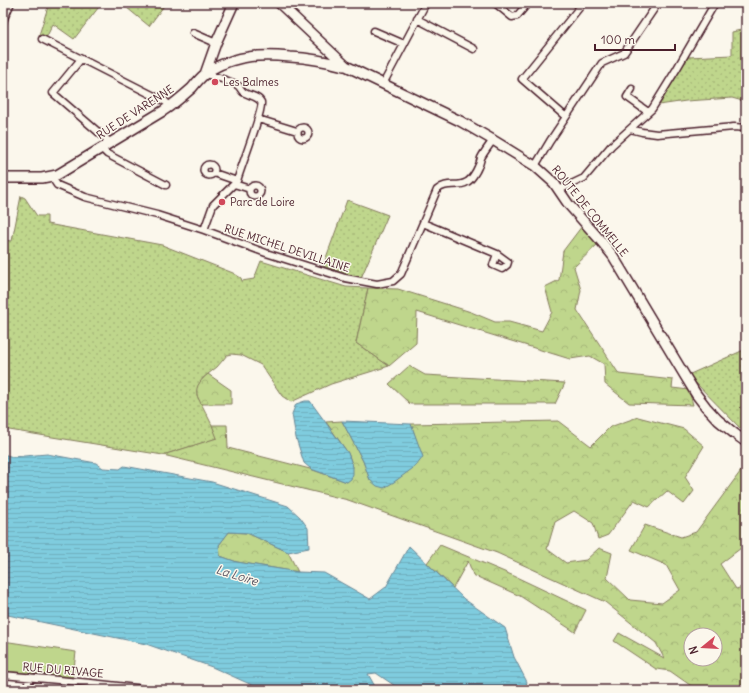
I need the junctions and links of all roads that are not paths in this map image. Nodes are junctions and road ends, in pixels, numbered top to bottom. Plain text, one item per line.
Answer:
1 (426, 3) edge
2 (495, 3) edge
3 (528, 3) edge
4 (583, 3) edge
5 (658, 3) edge
6 (715, 3) edge
7 (233, 4) edge
8 (284, 5) edge
9 (417, 19) junction
10 (374, 31) dead end
11 (192, 33) dead end
12 (42, 39) dead end
13 (216, 44) junction
14 (404, 44) junction
15 (474, 49) dead end
16 (81, 59) junction
17 (346, 66) junction
18 (205, 74) junction
19 (383, 84) junction
20 (632, 89) dead end
21 (170, 107) junction
22 (648, 112) junction
23 (566, 117) junction
24 (258, 120) junction
25 (746, 128) edge
26 (630, 129) junction
27 (297, 131) dead end
28 (493, 140) junction
29 (111, 143) junction
30 (101, 148) junction
31 (535, 166) junction
32 (214, 173) dead end
33 (51, 176) junction
34 (3, 178) edge
35 (236, 182) junction
36 (166, 185) dead end
37 (250, 189) dead end
38 (558, 190) junction
39 (423, 222) junction
40 (204, 230) junction
41 (497, 254) dead end
42 (746, 442) edge
43 (3, 675) edge
44 (29, 677) junction
45 (91, 682) junction
46 (135, 689) edge
47 (27, 690) edge
48 (90, 690) edge
49 (145, 690) edge

1 - 9 street
2 - 3 street
4 - 23 street
5 - 23 street
6 - 22 street
7 - 13 street
8 - 17 street, ROUTE DE COMMELLE
9 - 14 street
9 - 15 street
10 - 14 street
11 - 13 street
12 - 16 street
13 - 18 street
14 - 19 street
16 - 21 street
16 - 29 street
17 - 18 street, RUE DE VARENNE
17 - 19 street, ROUTE DE COMMELLE
18 - 21 street, RUE DE VARENNE
18 - 24 street
19 - 28 street, ROUTE DE COMMELLE
20 - 22 street
21 - 29 street, RUE DE VARENNE
22 - 26 street
23 - 31 street
24 - 27 street
24 - 35 street
25 - 26 street
26 - 38 street
28 - 31 street, ROUTE DE COMMELLE
28 - 39 street, RUE MICHEL DEVILLAINE
29 - 30 street, RUE DE VARENNE
30 - 33 street, RUE DE VARENNE
30 - 36 street
31 - 38 street, ROUTE DE COMMELLE
32 - 35 street
33 - 34 street, RUE DE VARENNE
33 - 40 street, RUE MICHEL DEVILLAINE
35 - 37 street
35 - 40 street
38 - 42 street, ROUTE DE COMMELLE
39 - 40 street, RUE MICHEL DEVILLAINE
39 - 41 street
43 - 44 street, RUE DU RIVAGE
44 - 45 street, RUE DU RIVAGE
44 - 47 street
45 - 46 street, RUE DU RIVAGE
45 - 48 street
46 - 49 street, RUE DU RIVAGE

